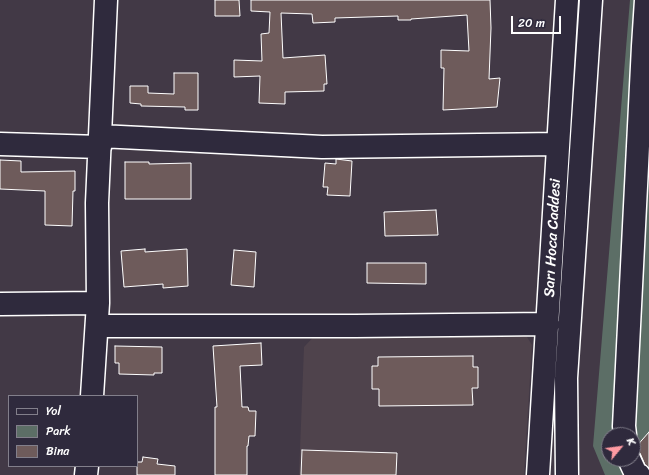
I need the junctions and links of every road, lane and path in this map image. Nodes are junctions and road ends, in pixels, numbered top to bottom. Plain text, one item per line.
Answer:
1 (106, 0) edge
2 (567, 0) edge
3 (591, 0) edge
4 (646, 0) edge
5 (645, 92) edge
6 (100, 142) junction
7 (0, 144) edge
8 (558, 144) junction
9 (98, 303) junction
10 (0, 304) edge
11 (548, 324) junction
12 (97, 326) junction
13 (92, 395) edge
14 (624, 427) edge
15 (633, 467) edge
16 (538, 475) edge
17 (567, 475) edge
18 (639, 475) edge

1 - 6 street
2 - 8 street, Sarı Hoca Caddesi
3 - 17 street, Sarı Hoca Caddesi
4 - 5 street
5 - 14 street
6 - 7 street
6 - 8 street
6 - 9 street
8 - 11 street, Sarı Hoca Caddesi
9 - 10 street
9 - 12 street
11 - 12 street
11 - 16 street, Sarı Hoca Caddesi
12 - 13 street
15 - 18 street

